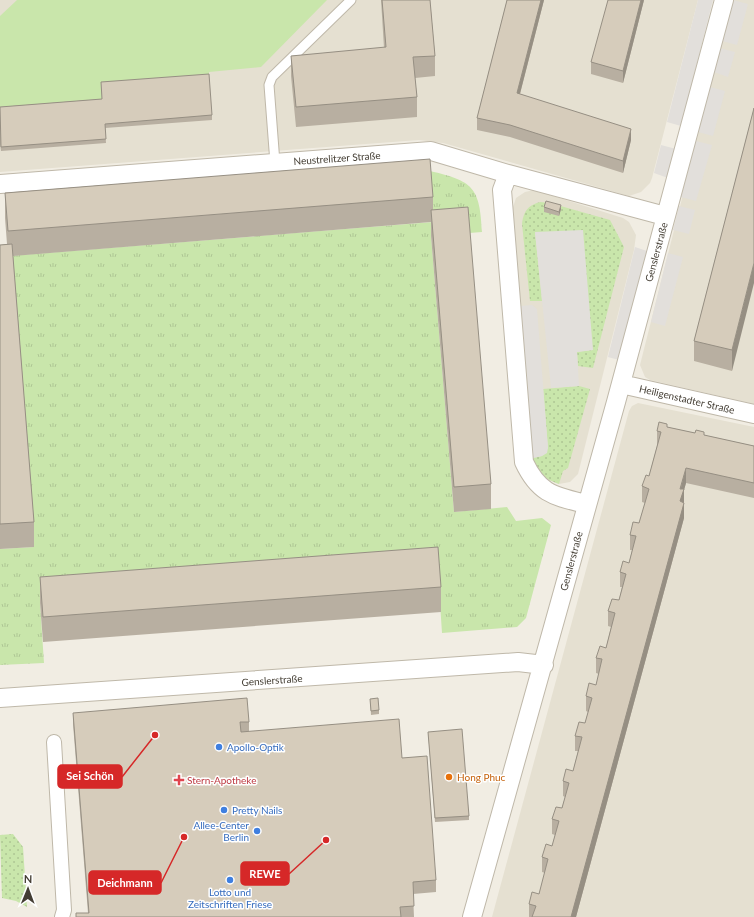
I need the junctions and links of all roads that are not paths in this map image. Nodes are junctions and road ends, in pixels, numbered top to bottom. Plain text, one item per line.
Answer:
1 (351, 0) edge
2 (724, 0) edge
3 (275, 163) junction
4 (508, 174) junction
5 (0, 184) edge
6 (665, 216) junction
7 (621, 384) junction
8 (754, 414) edge
9 (586, 504) junction
10 (544, 665) junction
11 (0, 698) edge
12 (54, 742) dead end
13 (62, 917) edge
14 (472, 917) edge

1 - 3 lane
2 - 6 street, Genslerstraße
3 - 4 street, Neustrelitzer Straße
3 - 5 street, Neustrelitzer Straße
4 - 6 street, Neustrelitzer Straße
4 - 9 street
6 - 7 street, Genslerstraße
7 - 8 street, Heiligenstadter Straße
7 - 9 street, Genslerstraße
9 - 10 street, Genslerstraße
10 - 11 street, Genslerstraße
10 - 14 street, Genslerstraße
12 - 13 street

